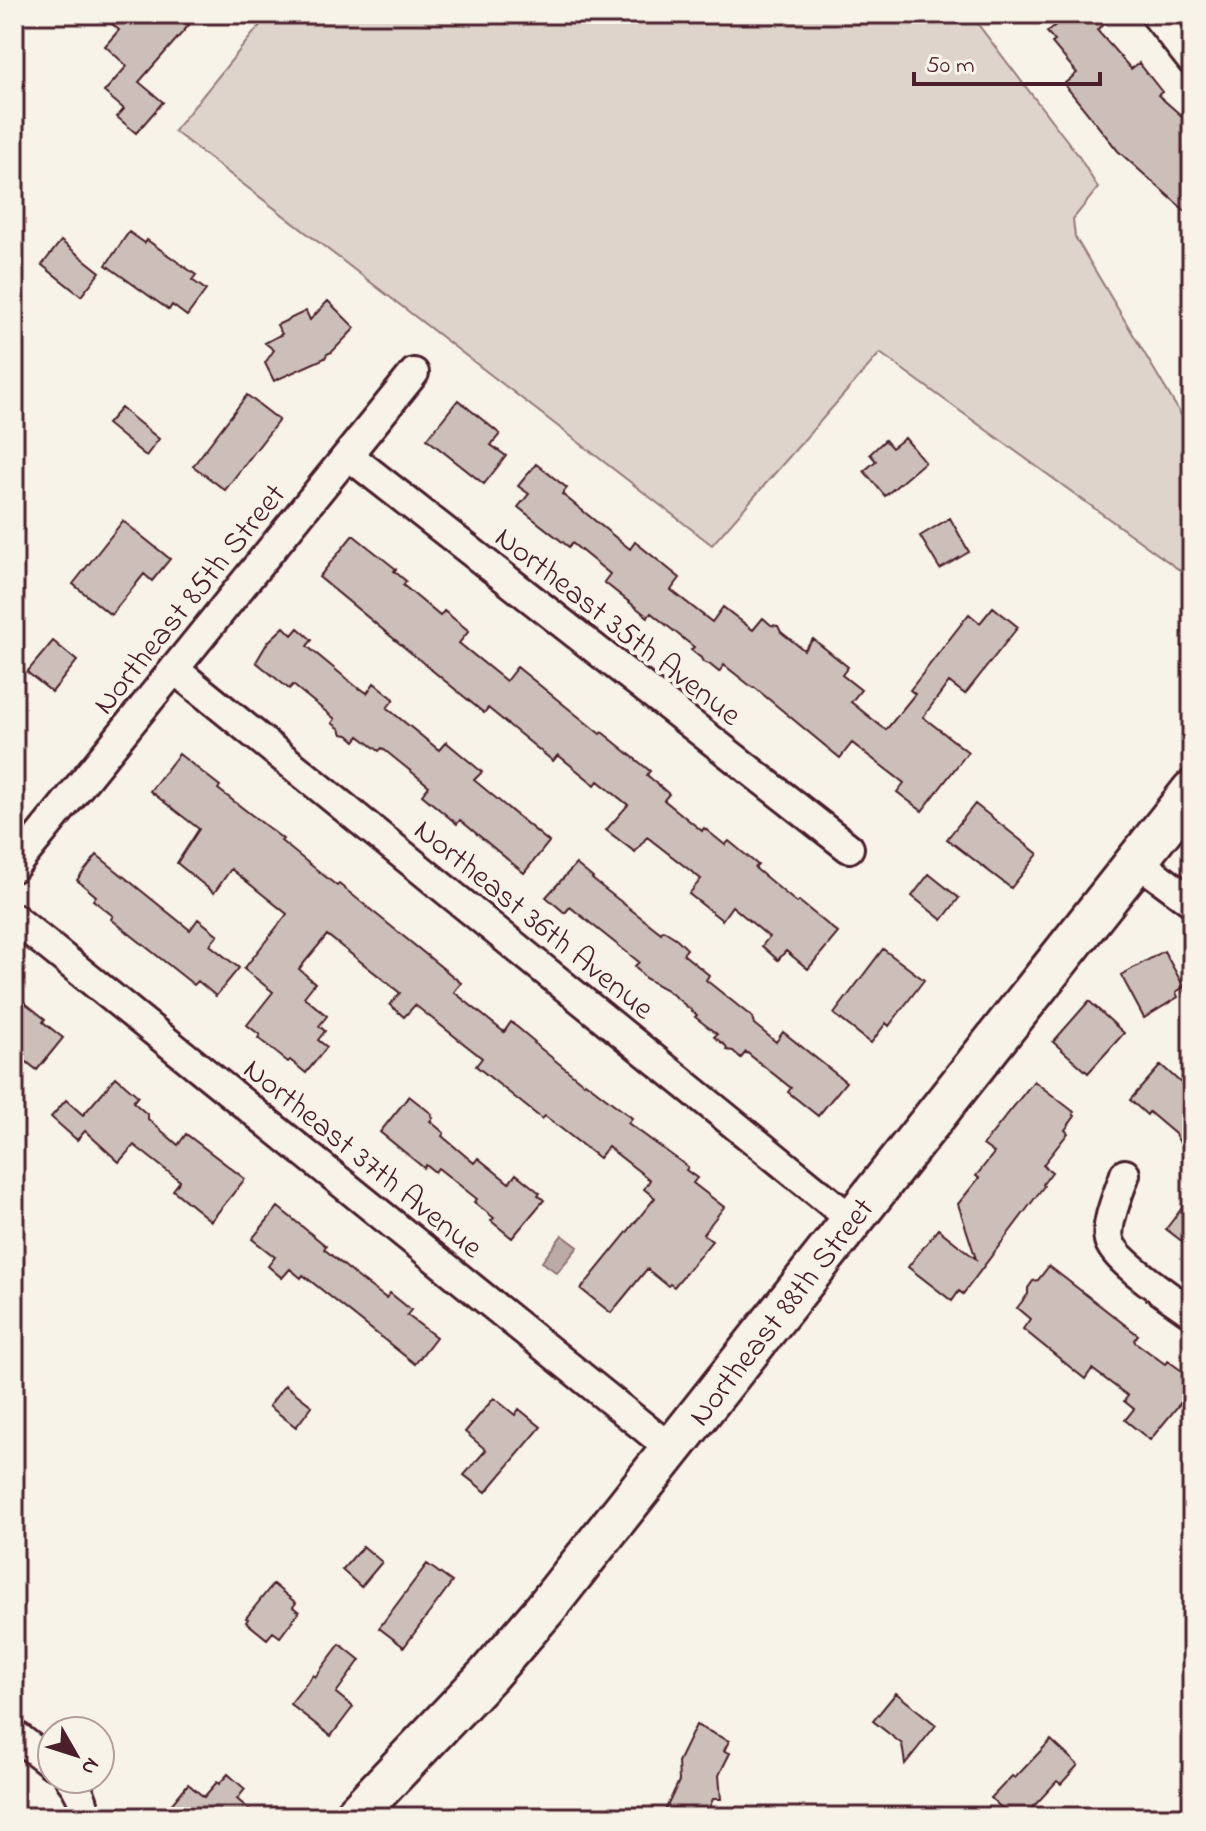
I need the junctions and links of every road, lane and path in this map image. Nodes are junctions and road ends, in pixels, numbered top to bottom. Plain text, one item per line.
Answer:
1 (1155, 14) edge
2 (1192, 61) edge
3 (414, 373) dead end
4 (348, 455) junction
5 (174, 669) junction
6 (1192, 791) edge
7 (849, 848) dead end
8 (1137, 861) junction
9 (14, 867) edge
10 (1192, 902) edge
11 (14, 918) edge
12 (1125, 1174) dead end
13 (852, 1220) junction
14 (1192, 1313) edge
15 (671, 1449) junction
16 (14, 1734) edge
17 (36, 1751) edge
18 (81, 1795) edge
19 (86, 1817) edge
20 (353, 1817) edge

1 - 2 street
3 - 4 street, Northeast 85th Street
4 - 5 street, Northeast 85th Street
4 - 7 street, Northeast 35th Avenue
5 - 9 street, Northeast 85th Street
5 - 13 street, Northeast 36th Avenue
6 - 8 street, Northeast 88th Street
8 - 10 street
8 - 13 street, Northeast 88th Street
11 - 15 street, Northeast 37th Avenue
12 - 14 street
13 - 15 street, Northeast 88th Street
15 - 20 street, Northeast 88th Street
16 - 17 street
18 - 19 street

